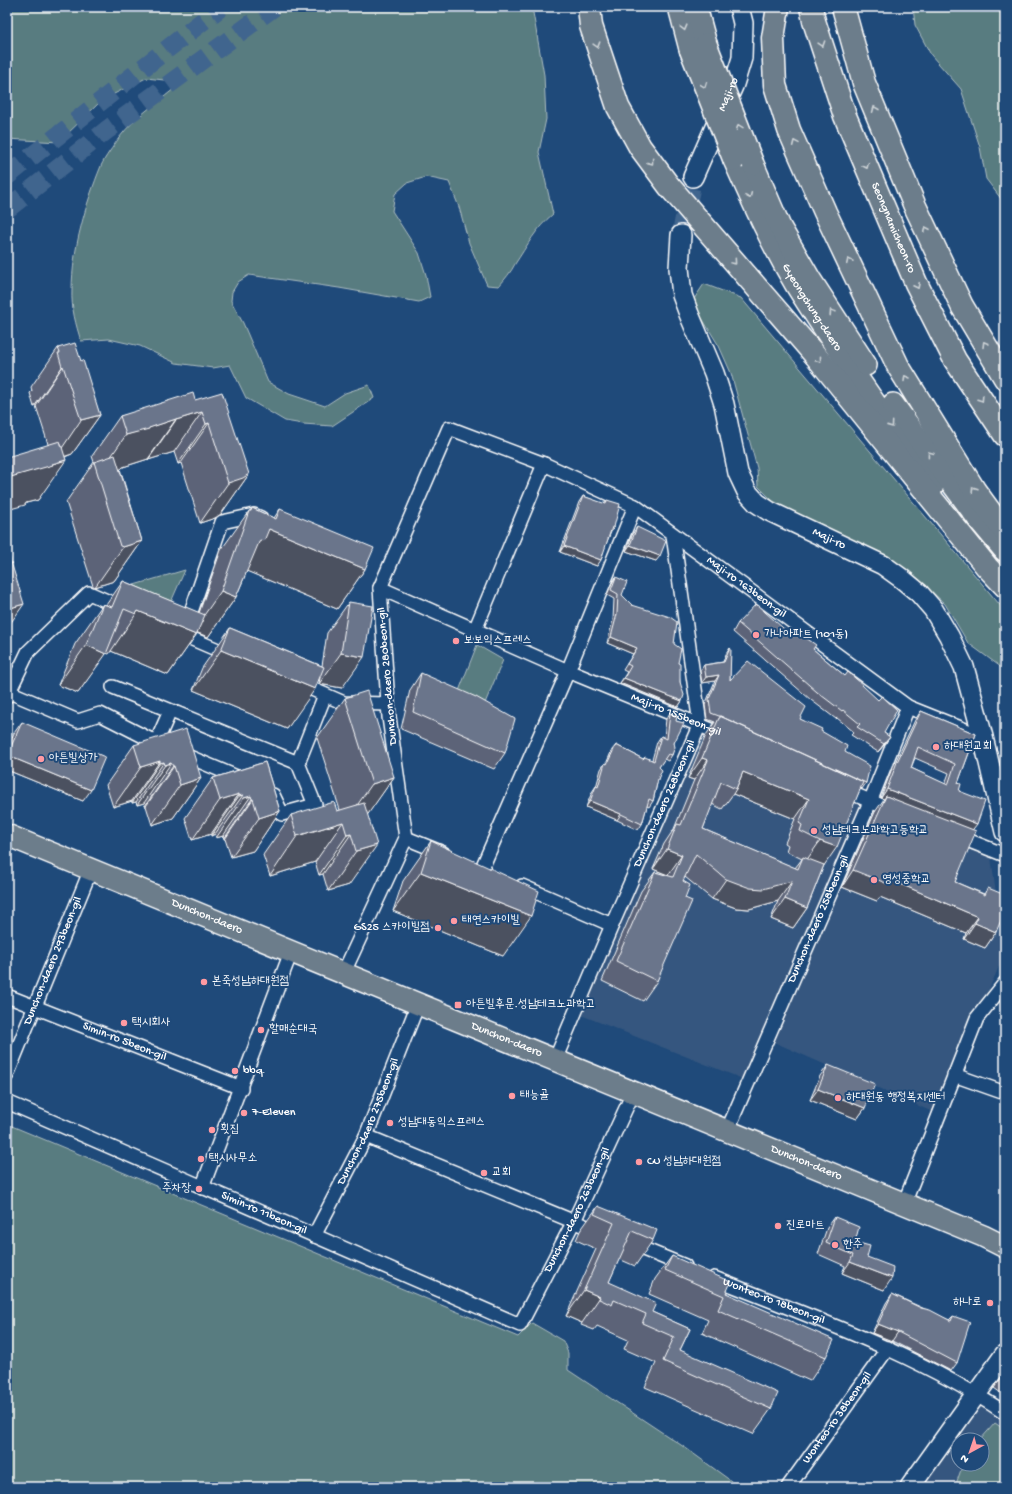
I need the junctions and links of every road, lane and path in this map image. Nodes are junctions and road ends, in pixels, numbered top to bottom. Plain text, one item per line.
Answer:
1 (589, 7) edge
2 (679, 7) edge
3 (696, 7) edge
4 (739, 7) edge
5 (778, 7) edge
6 (811, 7) edge
7 (843, 7) edge
8 (698, 46) junction
9 (743, 162) junction
10 (693, 177) tunnel mouth
11 (681, 235) tunnel mouth
12 (1005, 378) edge
13 (449, 428) joint
14 (1005, 435) edge
15 (544, 464) junction
16 (635, 506) junction
17 (274, 523) edge
18 (1005, 532) edge
19 (673, 536) junction
20 (1005, 551) edge
21 (1005, 574) edge
22 (1005, 586) edge
23 (380, 588) junction
24 (136, 614) edge
25 (170, 629) edge
26 (475, 630) junction
27 (184, 636) junction
28 (240, 659) edge
29 (568, 670) junction
30 (290, 680) edge
31 (113, 687) dead end
32 (8, 693) edge
33 (325, 695) junction
34 (388, 704) junction
35 (908, 707) junction
36 (170, 711) junction
37 (700, 724) junction
38 (984, 737) junction
39 (736, 740) edge
40 (156, 743) junction
41 (298, 763) junction
42 (828, 782) edge
43 (870, 802) junction
44 (906, 816) edge
45 (1005, 832) edge
46 (948, 833) edge
47 (7, 834) edge
48 (406, 838) junction
49 (1005, 855) edge
50 (455, 857) edge
51 (468, 863) edge
52 (482, 868) junction
53 (91, 869) junction
54 (497, 874) edge
55 (511, 881) edge
56 (612, 925) junction
57 (291, 952) junction
58 (344, 972) junction
59 (1005, 983) edge
60 (7, 996) edge
61 (418, 1004) junction
62 (35, 1007) junction
63 (11, 1056) edge
64 (555, 1060) junction
65 (7, 1075) edge
66 (954, 1075) junction
67 (241, 1088) junction
68 (633, 1092) junction
69 (1005, 1093) edge
70 (7, 1102) edge
71 (727, 1131) junction
72 (366, 1136) junction
73 (202, 1188) junction
74 (904, 1204) junction
75 (574, 1221) junction
76 (314, 1236) junction
77 (1005, 1239) edge
78 (1002, 1250) edge
79 (520, 1325) joint
80 (888, 1348) junction
81 (1005, 1354) edge
82 (977, 1394) junction
83 (1005, 1413) edge
84 (788, 1487) edge
85 (910, 1487) edge

1 -> 22 highway
2 -> 8 main road, Gyeongchung-daero
3 - 8 main road, Gyeongchung-daero
4 - 10 main road, Maji-ro
18 -> 5 highway
6 -> 14 highway, Seongnamicheon-ro
12 -> 7 highway
8 - 9 main road, Gyeongchung-daero, bridge
20 -> 9 main road, Gyeongchung-daero
9 -> 21 main road, Gyeongchung-daero
11 - 38 main road, Maji-ro
13 - 15 street, Maji-ro 163beon-gil
13 - 23 street, Dunchon-daero 280beon-gil
15 - 16 street, Maji-ro 163beon-gil
15 - 26 street
16 - 19 street, Maji-ro 163beon-gil
16 - 29 street
17 - 27 street
19 - 35 street, Maji-ro 163beon-gil
19 - 37 street, Dunchon-daero 268beon-gil
23 - 26 street, Maji-ro 155beon-gil
23 - 34 street, Dunchon-daero 280beon-gil
24 - 32 street
25 - 27 street
26 - 29 street, Maji-ro 155beon-gil
27 - 28 street
29 - 37 street, Maji-ro 155beon-gil
29 - 52 street
30 - 33 street
31 - 36 street
32 - 40 street
33 - 34 street
33 - 41 street
34 - 48 street, Dunchon-daero 280beon-gil
35 - 38 street, Maji-ro 163beon-gil
35 - 43 street, Dunchon-daero 258beon-gil
36 - 40 street
36 - 41 street
37 - 39 street, Maji-ro 155beon-gil
37 - 56 street, Dunchon-daero 268beon-gil
38 - 45 main road, Maji-ro
40 - 41 street
42 - 43 street
43 - 44 street
43 - 71 street, Dunchon-daero 258beon-gil
46 - 49 street
47 - 53 main road, Dunchon-daero
48 - 50 street
48 - 58 street
51 - 52 street
52 - 54 street
53 - 57 main road, Dunchon-daero
53 - 62 street, Dunchon-daero 293beon-gil
55 - 56 street
56 - 64 street, Dunchon-daero 268beon-gil
57 - 58 main road, Dunchon-daero
57 - 67 street
58 - 61 main road, Dunchon-daero
59 - 66 street
60 - 62 street, Simin-ro 5beon-gil
61 - 64 main road, Dunchon-daero
61 - 72 street, Dunchon-daero 275beon-gil
62 - 63 street, Dunchon-daero 293beon-gil
62 - 67 street, Simin-ro 5beon-gil
63 - 65 street, Dunchon-daero 293beon-gil
64 - 68 main road, Dunchon-daero
66 - 69 street
66 - 74 street
67 - 73 street
68 - 71 main road, Dunchon-daero
68 - 75 street, Dunchon-daero 263beon-gil
70 - 73 street, Simin-ro 11beon-gil
71 - 74 main road, Dunchon-daero
72 - 75 street, Wonteo-ro 18beon-gil
72 - 76 street, Dunchon-daero 275beon-gil
73 - 76 street, Simin-ro 11beon-gil
74 - 78 main road, Dunchon-daero
75 - 79 street, Dunchon-daero 263beon-gil
75 - 80 street, Wonteo-ro 18beon-gil
76 - 79 street, Simin-ro 11beon-gil
77 - 78 path, bridge
80 - 82 street, Wonteo-ro 18beon-gil
80 - 84 street, Wonteo-ro 38beon-gil
81 - 82 main road
82 - 83 street, Wonteo-ro 18beon-gil
82 - 85 main road

